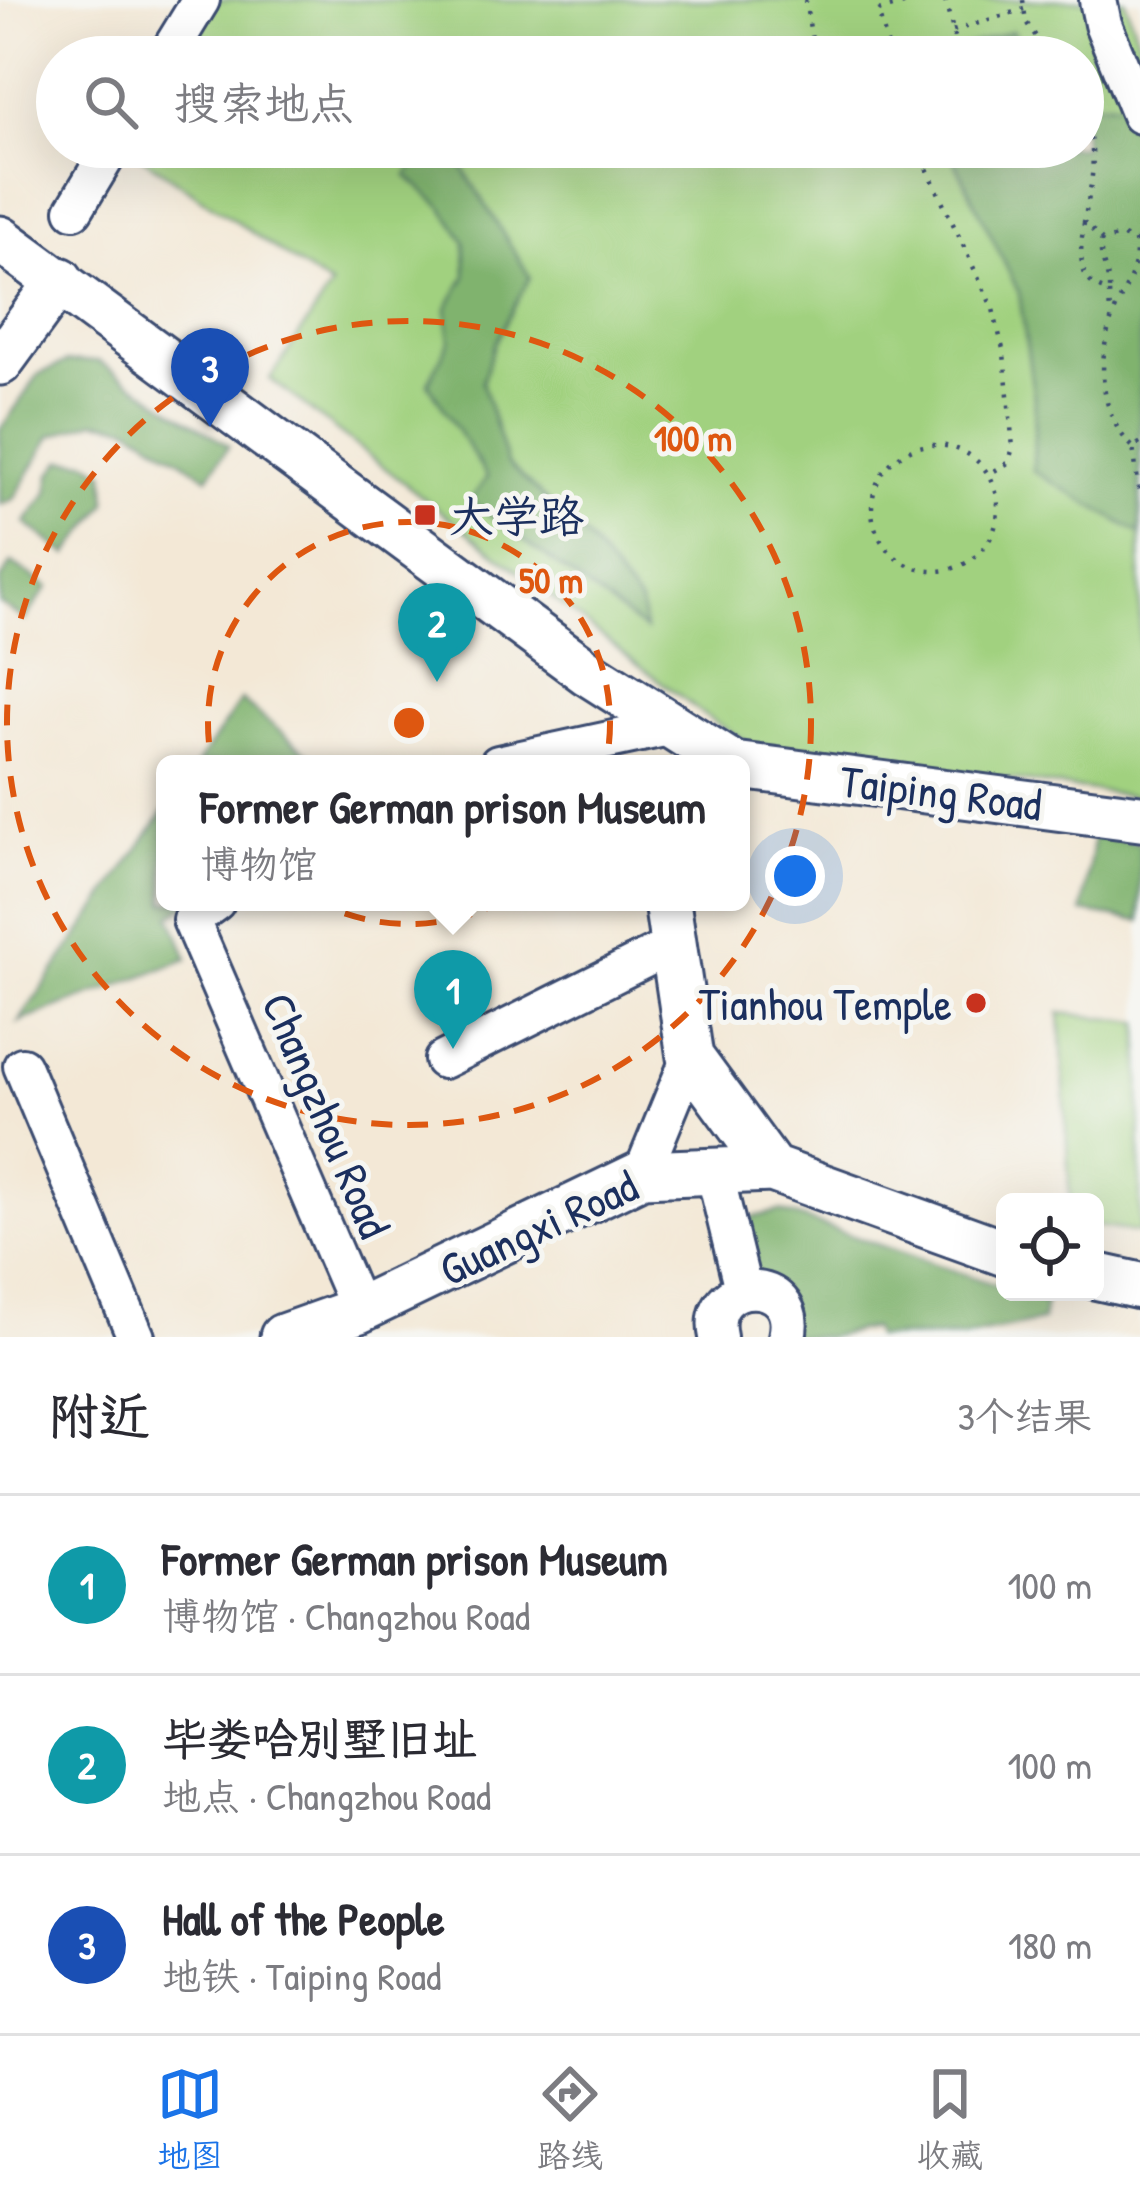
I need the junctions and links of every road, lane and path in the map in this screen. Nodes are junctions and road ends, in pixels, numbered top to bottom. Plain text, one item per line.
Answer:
1 (201, 0) edge
2 (805, 0) edge
3 (878, 0) edge
4 (918, 0) edge
5 (945, 0) edge
6 (1023, 0) edge
7 (1098, 0) edge
8 (1024, 9) junction
9 (878, 11) junction
10 (953, 31) junction
11 (179, 36) edge
12 (811, 36) edge
13 (885, 36) edge
14 (954, 36) edge
15 (1036, 36) edge
16 (1140, 115) edge
17 (99, 168) edge
18 (927, 168) edge
19 (1094, 168) edge
20 (74, 210) dead end
21 (1084, 222) junction
22 (1102, 240) junction
23 (1138, 249) edge
24 (31, 259) edge
25 (1109, 291) junction
26 (0, 310) edge
27 (1111, 322) junction
28 (0, 362) edge
29 (1137, 445) edge
30 (989, 474) junction
31 (1140, 496) edge
32 (667, 746) edge
33 (582, 755) edge
34 (700, 755) edge
35 (750, 767) edge
36 (1140, 818) edge
37 (204, 911) edge
38 (670, 924) edge
39 (690, 1057) junction
40 (443, 1060) dead end
41 (22, 1066) dead end
42 (772, 1169) junction
43 (714, 1171) junction
44 (643, 1174) junction
45 (996, 1250) edge
46 (1104, 1278) edge
47 (1140, 1286) edge
48 (743, 1289) junction
49 (359, 1310) junction
50 (136, 1337) edge
51 (284, 1337) edge
52 (718, 1337) edge
53 (787, 1337) edge

1 - 11 street
2 - 12 path
3 - 9 path
4 - 9 path
5 - 10 path
6 - 8 path
7 - 16 street
8 - 10 path
8 - 15 path
9 - 13 path
10 - 14 path
17 - 20 street
18 - 30 path
19 - 21 path
21 - 22 path
21 - 25 path
22 - 23 path
22 - 25 path
23 - 27 path
24 - 26 main road
24 - 28 main road
24 - 32 main road
25 - 27 path
27 - 29 path
29 - 31 path
30 - 30 path
32 - 33 street
32 - 34 main road
35 - 36 main road, Taiping Road
37 - 49 street, Changzhou Road
38 - 39 main road
38 - 40 street
39 - 42 main road
39 - 44 street
41 - 50 street
42 - 43 main road, Guangxi Road
42 - 45 main road, Guangxi Road
43 - 44 main road, Guangxi Road
43 - 48 street
44 - 49 main road, Guangxi Road
46 - 47 main road
48 - 52 street
48 - 53 street
49 - 51 main road, Guangxi Road

